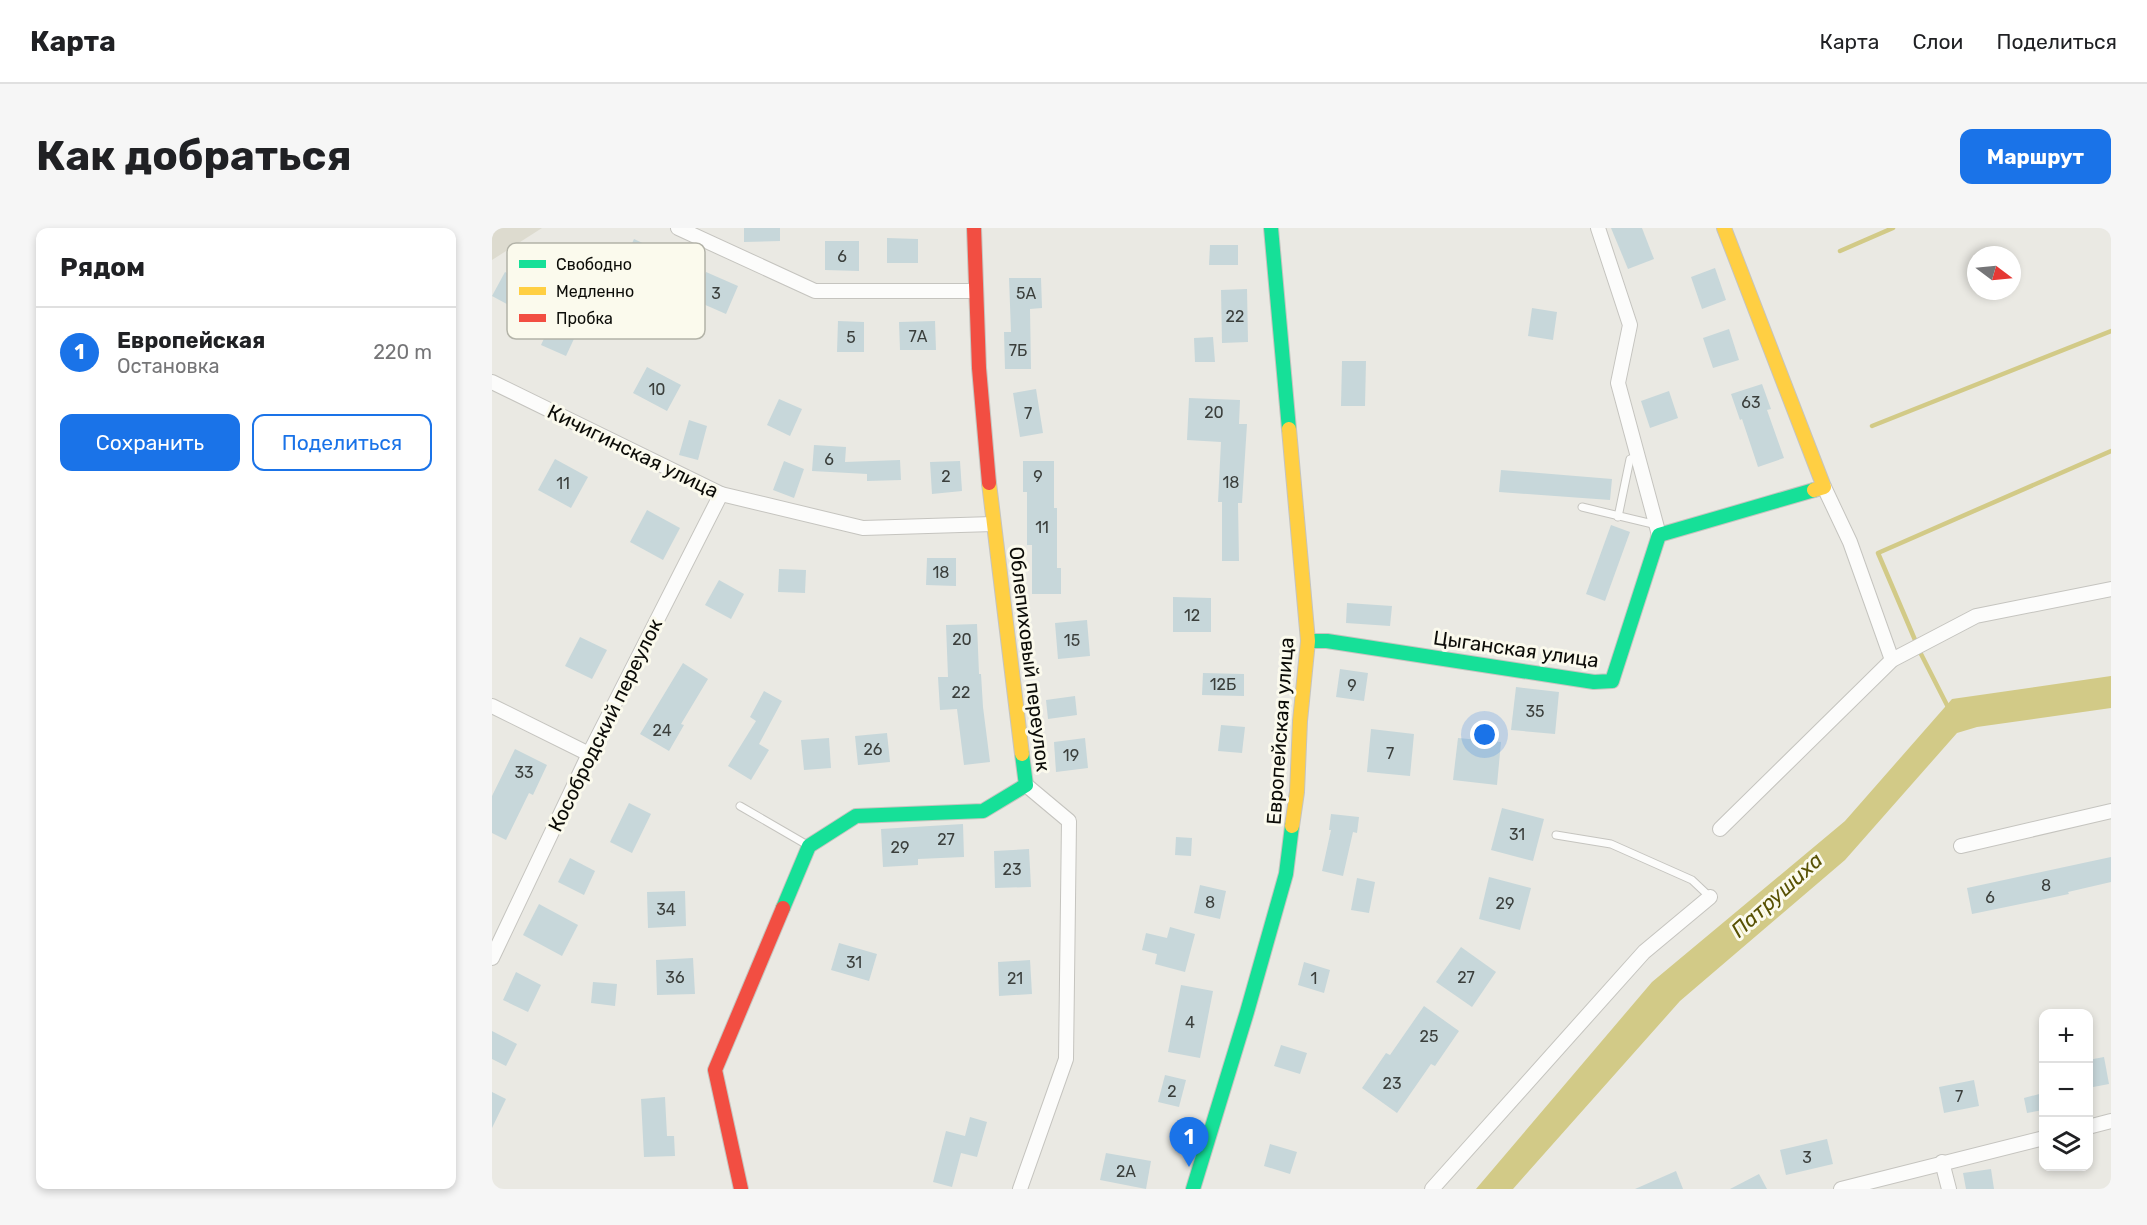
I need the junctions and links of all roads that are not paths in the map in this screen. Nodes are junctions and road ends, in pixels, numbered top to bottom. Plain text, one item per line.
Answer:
1 (678, 228) edge
2 (974, 228) edge
3 (1271, 228) edge
4 (1598, 228) edge
5 (1724, 228) edge
6 (974, 291) junction
7 (492, 382) edge
8 (1638, 457) junction
9 (1824, 487) junction
10 (721, 494) junction
11 (1582, 507) dead end
12 (1618, 517) junction
13 (993, 524) junction
14 (1658, 530) junction
15 (2111, 589) edge
16 (1308, 641) junction
17 (1892, 660) junction
18 (492, 706) edge
19 (589, 754) junction
20 (1026, 785) junction
21 (740, 806) dead end
22 (2111, 811) edge
23 (1720, 829) dead end
24 (1556, 835) dead end
25 (808, 846) junction
26 (1961, 846) dead end
27 (1710, 897) joint
28 (492, 957) edge
29 (2111, 1121) edge
30 (2093, 1125) edge
31 (2039, 1138) edge
32 (1942, 1162) junction
33 (741, 1189) edge
34 (1020, 1189) edge
35 (1193, 1189) edge
36 (1432, 1189) edge
37 (1841, 1189) edge
38 (1949, 1189) edge

1 - 6 street
2 - 6 street, Облепиховый переулок
3 - 16 street, Европейская улица
4 - 8 street
5 - 9 street
6 - 13 street, Облепиховый переулок
7 - 10 street, Кичигинская улица
8 - 12 lane
8 - 14 street
9 - 14 street
9 - 17 street
10 - 13 street, Кичигинская улица
10 - 19 street, Кособродский переулок
11 - 12 lane
12 - 14 lane
13 - 20 street, Облепиховый переулок
14 - 16 street, Цыганская улица
15 - 17 street
16 - 35 street, Европейская улица
17 - 23 street
18 - 19 street
19 - 28 street, Кособродский переулок
20 - 25 street, Облепиховый переулок
20 - 34 street
21 - 25 lane
22 - 26 street
24 - 27 lane
25 - 33 street
27 - 36 street
29 - 30 street
31 - 32 street
32 - 37 street
32 - 38 street

